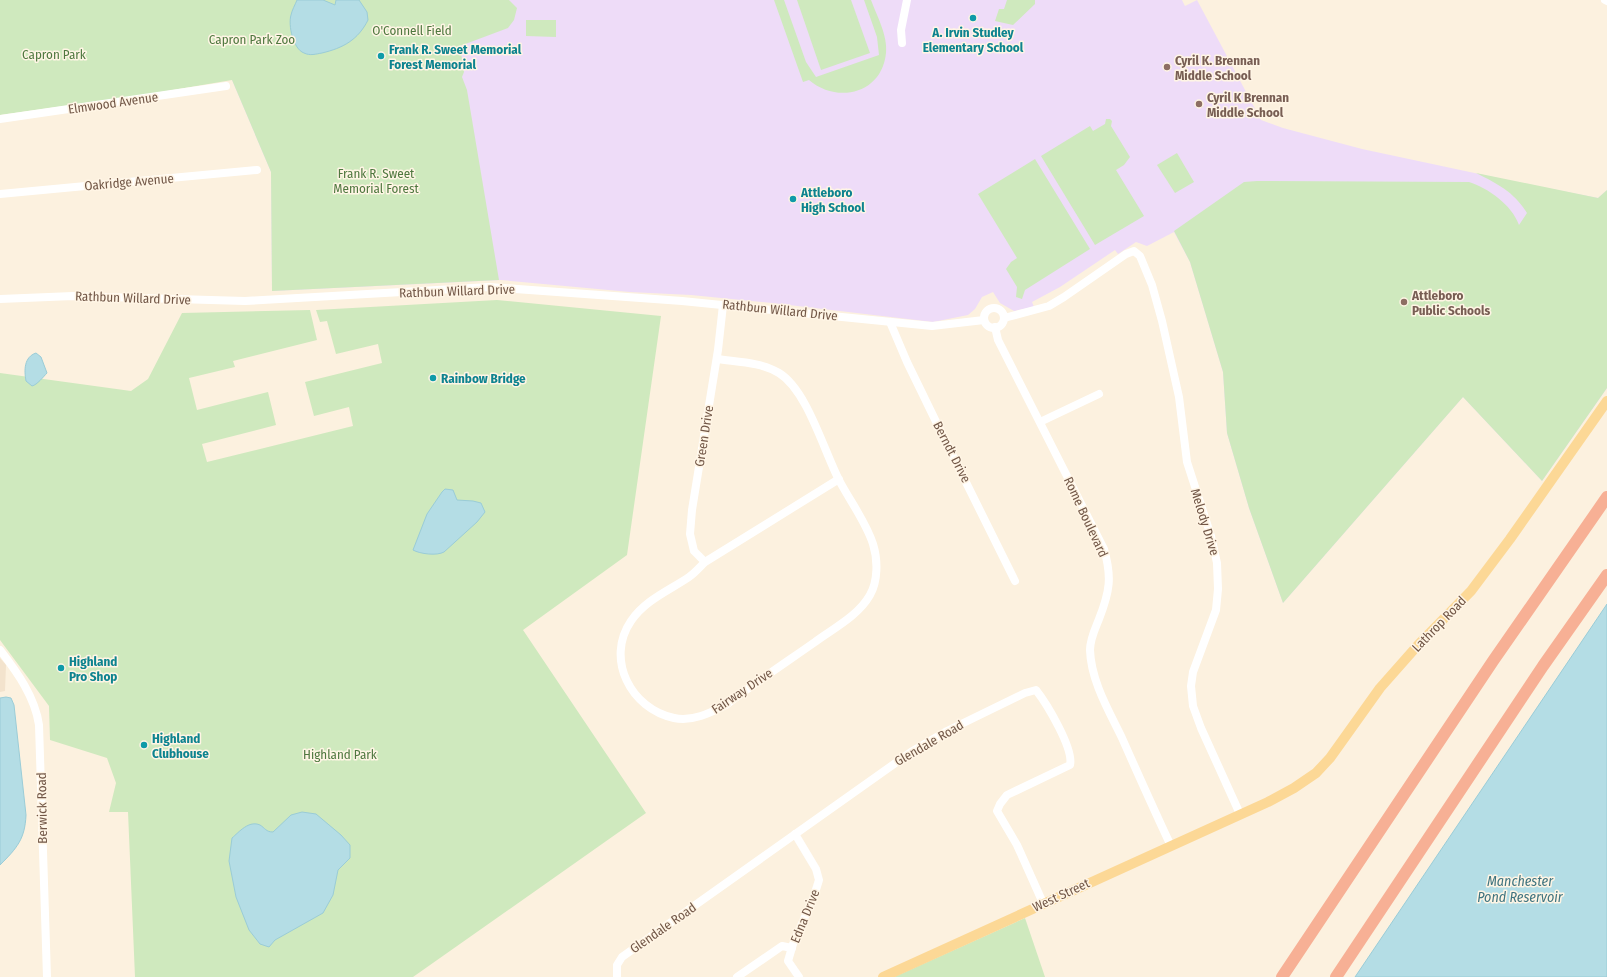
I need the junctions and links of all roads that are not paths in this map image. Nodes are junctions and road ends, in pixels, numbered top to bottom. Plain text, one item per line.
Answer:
1 (907, 0) edge
2 (902, 43) dead end
3 (226, 86) dead end
4 (0, 120) edge
5 (257, 170) dead end
6 (0, 194) edge
7 (0, 299) edge
8 (723, 305) junction
9 (1004, 318) junction
10 (984, 320) junction
11 (890, 322) junction
12 (995, 327) junction
13 (717, 358) junction
14 (1099, 394) dead end
15 (1607, 401) edge
16 (1040, 422) junction
17 (839, 479) junction
18 (1607, 497) edge
19 (705, 562) junction
20 (1607, 575) edge
21 (1015, 581) dead end
22 (0, 650) edge
23 (1240, 814) junction
24 (795, 834) junction
25 (1171, 846) junction
26 (1044, 903) junction
27 (792, 948) junction
28 (47, 977) edge
29 (617, 977) edge
30 (737, 977) edge
31 (799, 977) edge
32 (883, 977) edge
33 (1282, 977) edge
34 (1336, 977) edge

1 - 2 street
3 - 4 street, Elmwood Avenue
5 - 6 street, Oakridge Avenue
7 - 8 street, Rathbun Willard Drive
8 - 11 street, Rathbun Willard Drive
8 - 13 street, Green Drive
9 - 10 street
9 - 12 street
9 - 23 street, Melody Drive
10 - 11 street, Rathbun Willard Drive
10 - 12 street
11 - 21 street, Berndt Drive
12 - 16 street, Rome Boulevard
13 - 17 street, Fairway Drive
13 - 19 street, Green Drive
14 - 16 street
15 - 23 main road, Lathrop Road
16 - 25 street, Rome Boulevard
17 - 19 street, Fairway Drive
17 - 19 street, Fairway Drive
18 - 33 highway
20 - 34 highway
22 - 28 street, Berwick Road
23 - 25 main road, West Street
24 - 26 street, Glendale Road
24 - 27 street, Edna Drive
24 - 29 street, Glendale Road
25 - 26 main road, West Street
26 - 32 main road, West Street
27 - 30 street
27 - 31 street, Edna Drive

